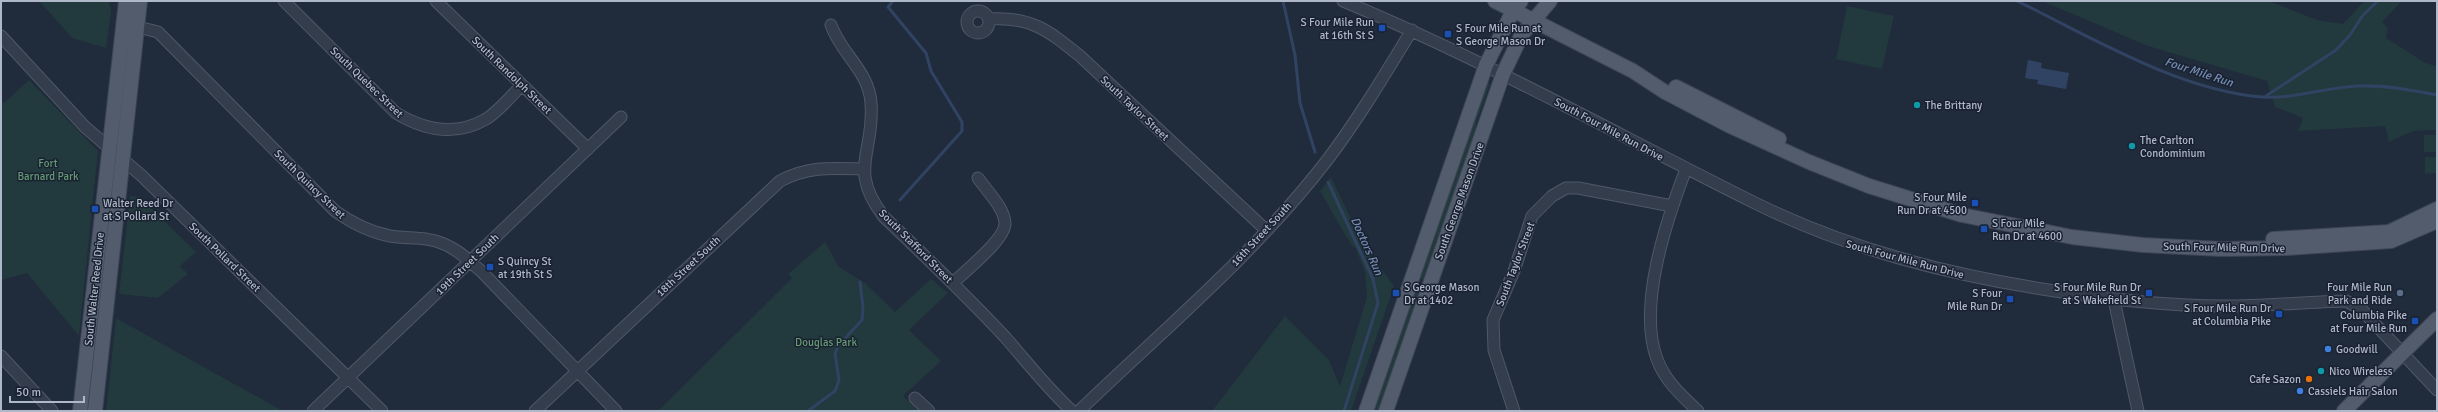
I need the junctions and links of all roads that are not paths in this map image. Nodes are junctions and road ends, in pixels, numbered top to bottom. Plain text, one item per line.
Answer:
1 (126, 1) edge
2 (140, 1) edge
3 (284, 1) edge
4 (436, 1) edge
5 (1343, 1) edge
6 (1495, 1) edge
7 (1550, 1) edge
8 (1517, 5) edge
9 (989, 19) dead end
10 (1533, 19) junction
11 (130, 25) junction
12 (831, 25) dead end
13 (1412, 30) junction
14 (1, 36) edge
15 (1486, 65) junction
16 (1633, 71) junction
17 (1503, 74) junction
18 (522, 85) junction
19 (621, 117) dead end
20 (109, 147) junction
21 (588, 148) junction
22 (123, 159) junction
23 (863, 169) junction
24 (1686, 169) junction
25 (978, 178) dead end
26 (1672, 206) junction
27 (2437, 209) edge
28 (2437, 221) edge
29 (1266, 230) junction
30 (470, 262) junction
31 (953, 283) junction
32 (1410, 283) junction
33 (1428, 290) junction
34 (2114, 300) junction
35 (2437, 319) edge
36 (2402, 353) junction
37 (1, 356) edge
38 (577, 371) junction
39 (349, 377) junction
40 (2437, 390) edge
41 (916, 398) dead end
42 (52, 411) edge
43 (80, 411) edge
44 (95, 411) edge
45 (313, 411) edge
46 (382, 411) edge
47 (535, 411) edge
48 (616, 411) edge
49 (929, 411) edge
50 (1072, 411) edge
51 (1078, 411) edge
52 (1366, 411) edge
53 (1386, 411) edge
54 (1514, 411) edge
55 (1698, 411) edge
56 (2138, 411) edge
57 (2344, 411) edge

1 - 11 main road, South Walter Reed Drive
2 - 11 main road, South Walter Reed Drive
3 - 18 street, South Quebec Street
4 - 18 street, South Randolph Street
5 - 13 street, South Four Mile Run Drive
6 - 8 main road, South Four Mile Run Drive
7 - 10 main road, South George Mason Drive
8 - 10 main road, South Four Mile Run Drive
8 - 15 main road, South George Mason Drive
9 - 29 street, South Taylor Street
10 - 16 main road, South Four Mile Run Drive
10 - 17 main road, South George Mason Drive
11 - 20 main road, South Walter Reed Drive
11 - 22 main road, South Walter Reed Drive
11 - 30 street, South Quincy Street
12 - 23 street, South Stafford Street
13 - 15 street, South Four Mile Run Drive
13 - 29 street, 16th Street South
14 - 20 street, South Pollard Street
15 - 17 street, South Four Mile Run Drive
15 - 32 main road, South George Mason Drive
16 - 27 main road, South Four Mile Run Drive
16 - 28 main road, South Four Mile Run Drive
17 - 24 street, South Four Mile Run Drive
17 - 33 main road, South George Mason Drive
18 - 21 street, South Randolph Street
19 - 21 street, 19th Street South
20 - 22 street, South Pollard Street
20 - 43 main road, South Walter Reed Drive
21 - 30 street, 19th Street South
22 - 39 street, South Pollard Street
22 - 44 main road, South Walter Reed Drive
23 - 31 street, South Stafford Street
23 - 38 street, 18th Street South
24 - 26 street
24 - 34 street, South Four Mile Run Drive
25 - 31 street
26 - 54 street, South Taylor Street
26 - 55 street
29 - 51 street, 16th Street South
30 - 38 street, South Quincy Street
30 - 39 street, 19th Street South
31 - 50 street, South Stafford Street
32 - 33 main road
32 - 52 main road, South George Mason Drive
33 - 53 main road, South George Mason Drive
34 - 36 street, South Four Mile Run Drive
34 - 56 street
35 - 36 main road
36 - 40 street, South Four Mile Run Drive
36 - 57 main road
37 - 42 street
38 - 47 street, 18th Street South
38 - 48 street, South Quincy Street
39 - 45 street, 19th Street South
39 - 46 street, South Pollard Street
41 - 49 street

